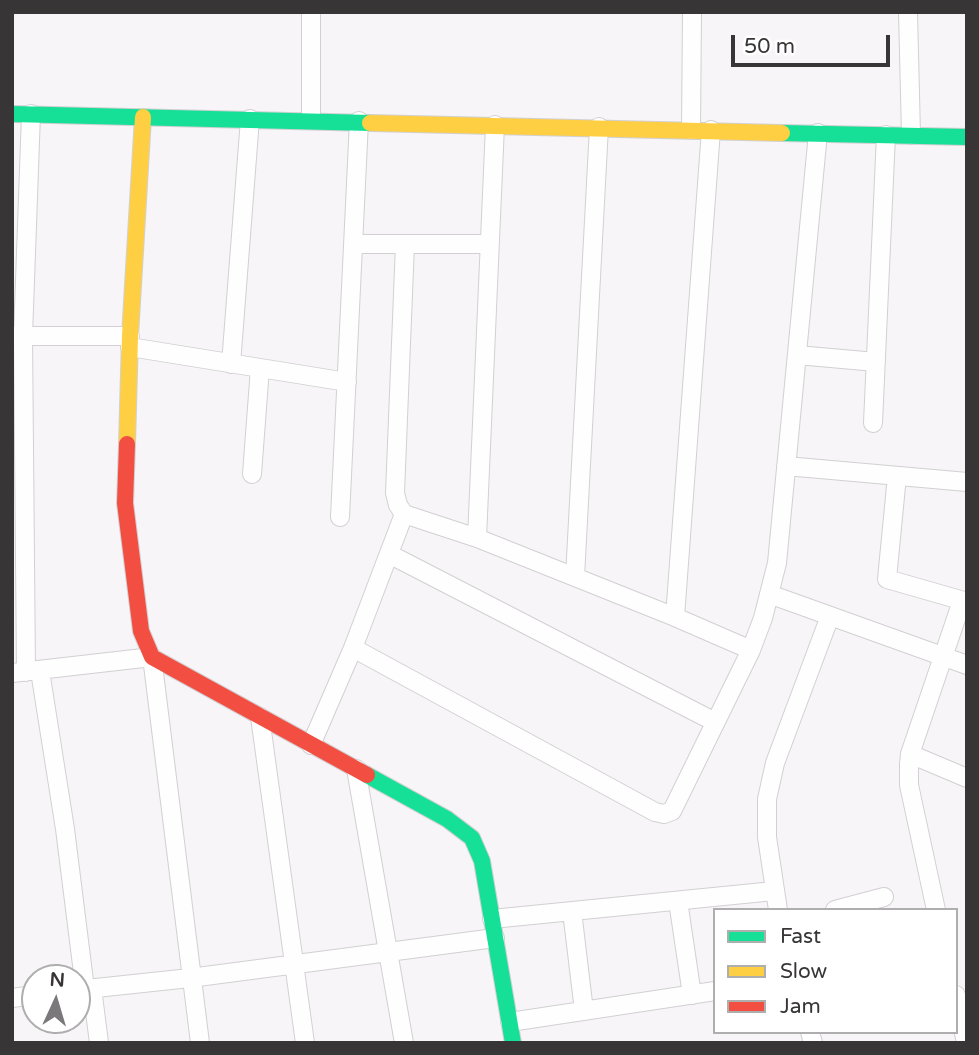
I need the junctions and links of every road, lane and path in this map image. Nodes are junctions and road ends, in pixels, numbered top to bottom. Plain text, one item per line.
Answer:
1 (312, 12) edge
2 (692, 12) edge
3 (908, 12) edge
4 (12, 114) edge
5 (31, 114) junction
6 (144, 117) junction
7 (250, 119) junction
8 (310, 120) junction
9 (359, 121) junction
10 (495, 125) junction
11 (599, 127) junction
12 (691, 130) junction
13 (711, 130) junction
14 (818, 133) junction
15 (886, 135) junction
16 (911, 135) junction
17 (967, 137) edge
18 (354, 244) junction
19 (405, 244) junction
20 (489, 244) junction
21 (17, 336) edge
22 (130, 342) junction
23 (797, 355) junction
24 (876, 362) junction
25 (231, 364) junction
26 (260, 368) junction
27 (347, 382) junction
28 (873, 423) dead end
29 (786, 466) junction
30 (252, 474) dead end
31 (897, 476) junction
32 (967, 482) edge
33 (404, 514) junction
34 (340, 517) dead end
35 (477, 538) junction
36 (389, 554) junction
37 (575, 577) junction
38 (769, 594) junction
39 (965, 601) edge
40 (830, 616) junction
41 (676, 617) junction
42 (353, 648) junction
43 (751, 650) junction
44 (945, 655) junction
45 (152, 657) junction
46 (967, 665) edge
47 (26, 672) edge
48 (260, 716) junction
49 (715, 722) junction
50 (311, 744) junction
51 (910, 754) junction
52 (356, 769) junction
53 (967, 778) edge
54 (774, 891) junction
55 (884, 897) dead end
56 (678, 901) junction
57 (778, 908) edge
58 (843, 908) edge
59 (936, 908) edge
60 (572, 911) junction
61 (492, 919) junction
62 (495, 939) junction
63 (387, 953) junction
64 (82, 964) edge
65 (293, 965) junction
66 (190, 978) junction
67 (91, 988) edge
68 (713, 991) edge
69 (692, 995) junction
70 (958, 1005) edge
71 (584, 1011) junction
72 (91, 1012) edge
73 (510, 1022) junction
74 (99, 1043) edge
75 (200, 1043) edge
76 (305, 1043) edge
77 (404, 1043) edge
78 (513, 1043) edge
79 (966, 1043) edge

1 - 8 street
2 - 12 street
3 - 16 street
4 - 5 street
5 - 6 street
5 - 21 street
6 - 7 street
6 - 22 street
7 - 8 street
7 - 25 street
8 - 9 street
9 - 10 street
9 - 18 street
10 - 11 street
10 - 20 street
11 - 12 street
11 - 37 street
12 - 13 street
13 - 14 street
13 - 41 street
14 - 15 street
14 - 23 street
15 - 16 street
15 - 24 street
16 - 17 street
18 - 19 street
18 - 27 street
19 - 20 street
19 - 33 street
20 - 35 street
21 - 22 street
21 - 47 street
22 - 25 street
22 - 45 street
23 - 24 street
23 - 29 street
24 - 28 street
25 - 26 street
26 - 27 street
26 - 30 street
27 - 34 street
29 - 31 street
29 - 38 street
31 - 32 street
31 - 39 street
33 - 35 street
33 - 36 street
35 - 37 street
36 - 42 street
36 - 49 street
37 - 41 street
38 - 40 street
38 - 43 street
39 - 44 street
40 - 44 street
40 - 54 street
41 - 43 street
42 - 49 street
42 - 50 street
43 - 49 street
44 - 46 street
44 - 51 street
45 - 47 street
45 - 48 street
45 - 66 street
47 - 64 street
48 - 50 street
48 - 65 street
50 - 52 street
51 - 53 street
51 - 59 street
52 - 61 street
52 - 63 street
54 - 56 street
54 - 57 street
55 - 58 street
56 - 60 street
56 - 69 street
60 - 61 street
60 - 71 street
61 - 62 street
62 - 63 street
62 - 73 street
63 - 65 street
63 - 77 street
65 - 66 street
65 - 76 street
66 - 67 street
66 - 75 street
68 - 69 street
69 - 71 street
70 - 79 street
71 - 73 street
72 - 74 street
73 - 78 street

